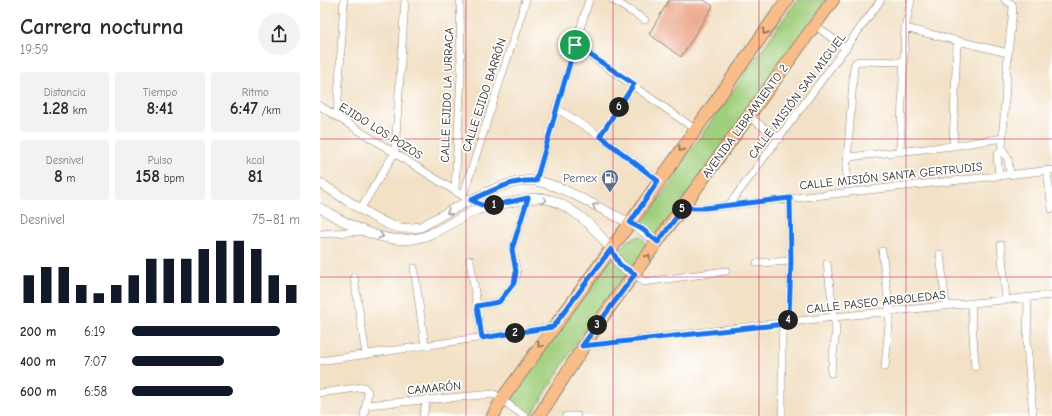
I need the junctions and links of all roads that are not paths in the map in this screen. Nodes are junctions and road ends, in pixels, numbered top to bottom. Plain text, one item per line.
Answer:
1 (344, 0) edge
2 (405, 0) edge
3 (460, 0) edge
4 (526, 0) edge
5 (589, 0) edge
6 (613, 0) edge
7 (787, 0) edge
8 (833, 0) edge
9 (881, 0) edge
10 (911, 0) edge
11 (1009, 2) edge
12 (645, 20) dead end
13 (815, 25) junction
14 (905, 28) junction
15 (957, 42) junction
16 (575, 45) junction
17 (846, 49) junction
18 (1008, 54) junction
19 (903, 62) junction
20 (634, 84) junction
21 (320, 106) edge
22 (556, 108) junction
23 (337, 116) junction
24 (748, 116) junction
25 (695, 129) junction
26 (600, 136) junction
27 (1003, 138) junction
28 (780, 139) junction
29 (953, 146) junction
30 (1002, 148) junction
31 (395, 152) junction
32 (900, 152) junction
33 (848, 157) junction
34 (1050, 170) edge
35 (1010, 174) junction
36 (999, 176) junction
37 (846, 177) dead end
38 (536, 181) junction
39 (658, 181) junction
40 (320, 183) edge
41 (455, 190) junction
42 (467, 198) junction
43 (528, 198) junction
44 (790, 198) junction
45 (686, 204) junction
46 (729, 205) junction
47 (486, 207) junction
48 (320, 208) edge
49 (361, 208) junction
50 (1052, 209) edge
51 (630, 223) junction
52 (364, 231) junction
53 (320, 234) edge
54 (658, 242) junction
55 (1001, 245) dead end
56 (611, 249) junction
57 (882, 251) dead end
58 (940, 254) dead end
59 (470, 260) dead end
60 (791, 261) junction
61 (757, 264) dead end
62 (827, 264) dead end
63 (414, 268) dead end
64 (726, 271) dead end
65 (635, 274) junction
66 (354, 277) dead end
67 (1052, 295) edge
68 (1028, 298) junction
69 (1006, 300) junction
70 (971, 303) junction
71 (946, 305) junction
72 (477, 306) junction
73 (890, 313) junction
74 (834, 317) junction
75 (786, 324) junction
76 (553, 327) junction
77 (482, 338) junction
78 (426, 346) junction
79 (582, 346) junction
80 (366, 355) junction
81 (320, 361) edge
82 (885, 367) dead end
83 (975, 367) dead end
84 (831, 373) dead end
85 (320, 393) edge
86 (427, 399) junction
87 (502, 399) junction
88 (366, 405) junction
89 (364, 416) edge
90 (424, 416) edge
91 (493, 416) edge
92 (524, 416) edge
93 (540, 416) edge
94 (566, 416) edge
95 (577, 416) edge
96 (782, 416) edge
97 (1033, 416) edge

1 - 23 street
2 - 31 street
3 - 41 street, CALLE EJIDO LA URRACA
4 - 42 street, CALLE EJIDO BARRÓN
5 - 16 street
6 - 12 street
7 -> 25 main road
8 - 13 main road, AVENIDA LIBRAMIENTO 2
9 - 17 street, CALLE MISIÓN SAN MIGUEL
10 - 14 street
11 - 18 street
13 - 17 street
13 - 24 main road, AVENIDA LIBRAMIENTO 2
14 - 15 street
14 - 19 street
15 - 18 street
15 - 29 street
16 - 20 street
16 - 22 street
17 - 28 street, CALLE MISIÓN SAN MIGUEL
18 - 27 street
19 - 32 street
19 - 33 street
20 - 25 street
20 - 26 street
21 - 23 street, EJIDO LOS POZOS
22 - 26 street
22 - 38 street
23 - 31 street, EJIDO LOS POZOS
24 - 28 street
24 - 45 main road, AVENIDA LIBRAMIENTO 2
25 -> 39 main road
26 - 39 street
27 - 29 street
27 - 30 street
28 - 46 street, CALLE MISIÓN SAN MIGUEL
29 - 32 street
30 - 35 street
30 - 36 street
31 - 41 street, EJIDO LOS POZOS
31 - 49 street
32 - 33 street
33 - 37 street
34 - 35 street, CALLE MISIÓN SANTA GERTRUDIS
34 - 50 street
35 - 36 street, CALLE MISIÓN SANTA GERTRUDIS
36 - 44 street, CALLE MISIÓN SANTA GERTRUDIS
38 - 42 street
51 -> 38 street
39 - 51 main road
40 - 49 street
41 - 42 street, EJIDO LOS POZOS
42 - 47 street, EJIDO LOS POZOS
42 -> 49 street
43 - 47 street
43 -> 56 street
43 - 72 street
44 - 46 street, CALLE MISIÓN SANTA GERTRUDIS
44 - 60 street
45 - 46 street, CALLE MISIÓN SANTA GERTRUDIS
45 - 54 main road, AVENIDA LIBRAMIENTO 2
52 -> 47 street
48 - 52 street
51 - 54 street
51 - 56 main road
52 - 53 street
65 -> 54 main road, AVENIDA LIBRAMIENTO 2
55 - 69 street
56 - 65 street
56 - 76 main road
57 - 73 street
58 - 71 street
59 - 72 street
60 - 61 street
60 - 75 street
62 - 74 street
63 - 78 street
64 - 65 street
65 - 79 main road, AVENIDA LIBRAMIENTO 2
66 - 80 street
67 - 68 street, CALLE PASEO ARBOLEDAS
68 - 69 street, CALLE PASEO ARBOLEDAS
68 - 97 street
69 - 70 street, CALLE PASEO ARBOLEDAS
70 - 71 street, CALLE PASEO ARBOLEDAS
70 - 83 street
71 - 73 street, CALLE PASEO ARBOLEDAS
72 - 77 street
73 - 74 street, CALLE PASEO ARBOLEDAS
73 - 82 street
74 - 75 street, CALLE PASEO ARBOLEDAS
74 - 84 street
75 - 79 street, CALLE PASEO ARBOLEDAS
75 - 96 street
76 - 77 street
76 -> 87 main road
77 - 78 street
78 - 80 street
79 - 93 main road, AVENIDA LIBRAMIENTO 2
80 - 81 street
85 - 88 street
86 - 87 street, CAMARÓN
86 - 88 street, CAMARÓN
86 - 90 street
87 - 91 main road
87 - 92 street
88 - 89 street
94 - 95 street

